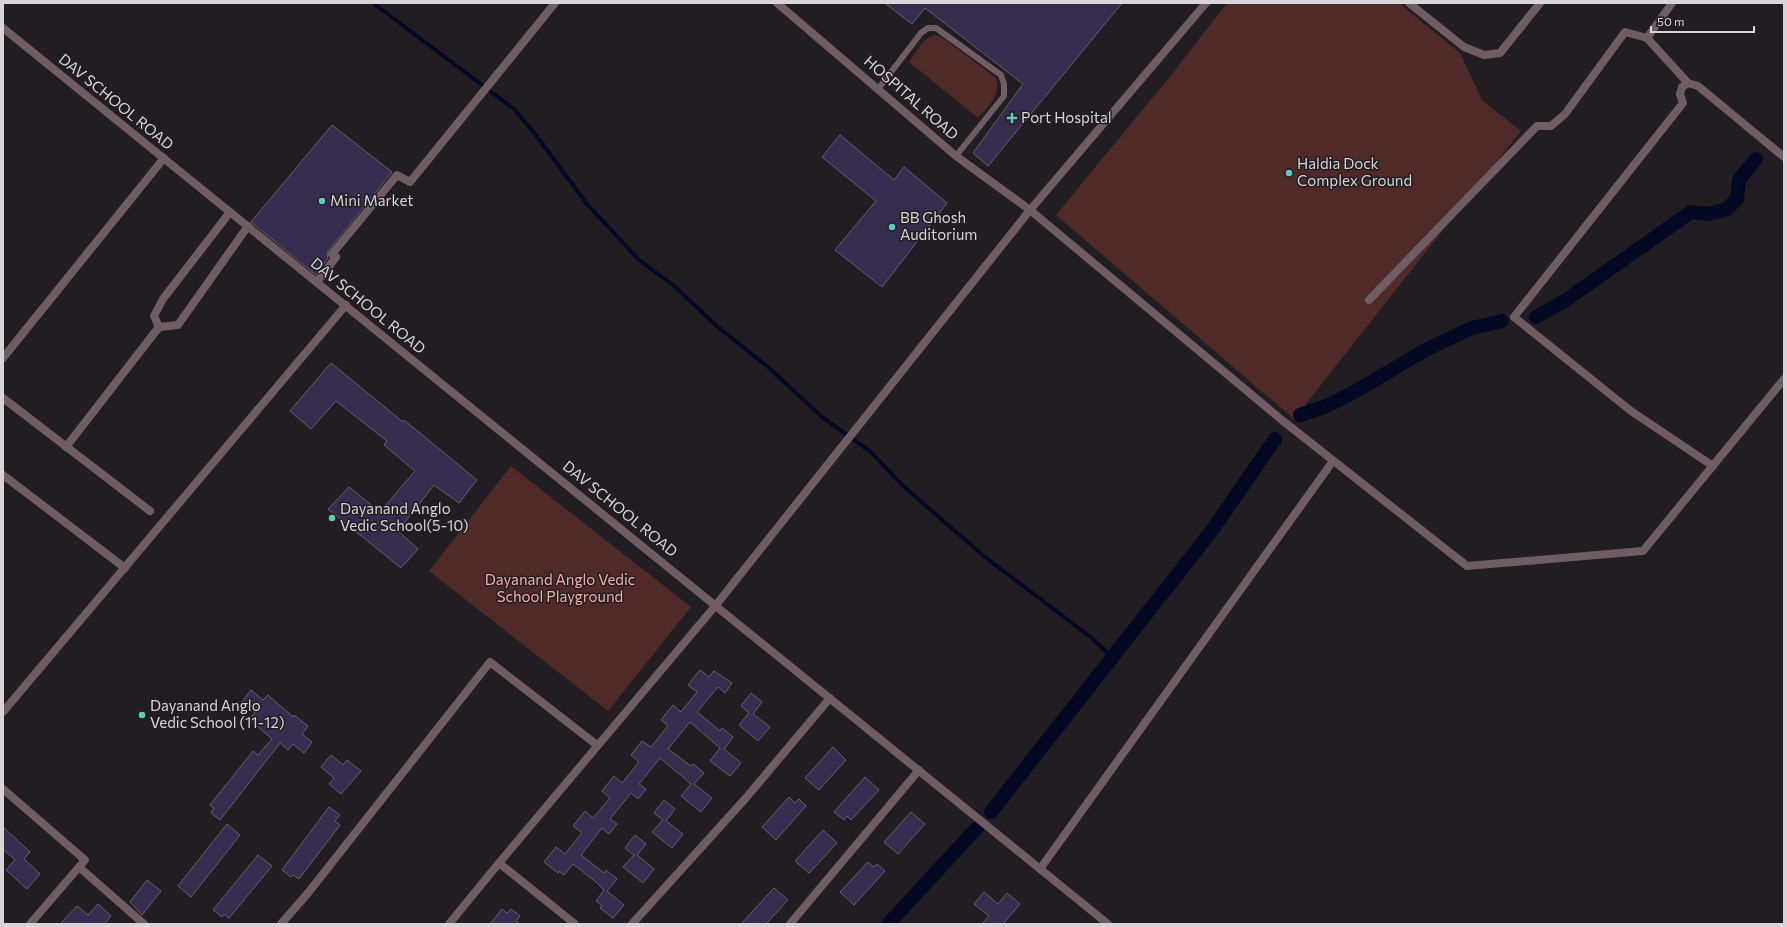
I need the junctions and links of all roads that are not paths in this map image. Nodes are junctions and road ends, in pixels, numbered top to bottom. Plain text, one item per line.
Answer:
1 (555, 3) edge
2 (777, 3) edge
3 (1206, 3) edge
4 (1409, 3) edge
5 (1540, 3) edge
6 (1672, 3) edge
7 (3, 28) edge
8 (1647, 38) junction
9 (1688, 83) junction
10 (878, 88) junction
11 (956, 156) junction
12 (1784, 157) edge
13 (164, 158) junction
14 (1030, 210) junction
15 (230, 212) junction
16 (248, 226) junction
17 (317, 282) junction
18 (1369, 300) dead end
19 (346, 305) junction
20 (159, 327) junction
21 (3, 358) edge
22 (1784, 379) edge
23 (3, 398) edge
24 (66, 446) junction
25 (1333, 461) junction
26 (1713, 466) junction
27 (3, 474) edge
28 (150, 511) dead end
29 (124, 568) junction
30 (716, 605) junction
31 (830, 698) junction
32 (3, 712) edge
33 (597, 745) junction
34 (919, 770) junction
35 (3, 789) edge
36 (499, 863) junction
37 (78, 867) junction
38 (1040, 869) junction
39 (30, 924) edge
40 (144, 924) edge
41 (281, 924) edge
42 (449, 924) edge
43 (575, 924) edge
44 (632, 924) edge
45 (790, 924) edge
46 (1108, 924) edge

1 - 17 street
2 - 10 street, HOSPITAL ROAD
3 - 14 street
4 - 5 street
6 - 8 street
7 - 13 street, DAV SCHOOL ROAD
8 - 9 street
8 - 18 street
9 - 12 street
9 - 26 street
10 - 11 street, HOSPITAL ROAD
10 - 11 lane
11 - 14 street, HOSPITAL ROAD
13 - 15 street, DAV SCHOOL ROAD
13 - 21 street
14 - 25 street, HOSPITAL ROAD
14 - 30 street
15 - 16 street, DAV SCHOOL ROAD
15 - 20 street
16 - 17 street, DAV SCHOOL ROAD
16 - 20 street
17 - 19 street, DAV SCHOOL ROAD
19 - 29 street
19 - 30 street, DAV SCHOOL ROAD
20 - 24 street
22 - 26 street, HOSPITAL ROAD
23 - 24 street
24 - 28 street
25 - 26 street, HOSPITAL ROAD
25 - 38 street
27 - 29 street
29 - 32 street
30 - 31 street, DAV SCHOOL ROAD
30 - 33 street
31 - 34 street, DAV SCHOOL ROAD
31 - 44 street
33 - 36 street
33 - 41 street
34 - 38 street, DAV SCHOOL ROAD
34 - 45 street
35 - 37 street
36 - 42 street
36 - 43 street
37 - 39 street
37 - 40 street
38 - 46 street, DAV SCHOOL ROAD

